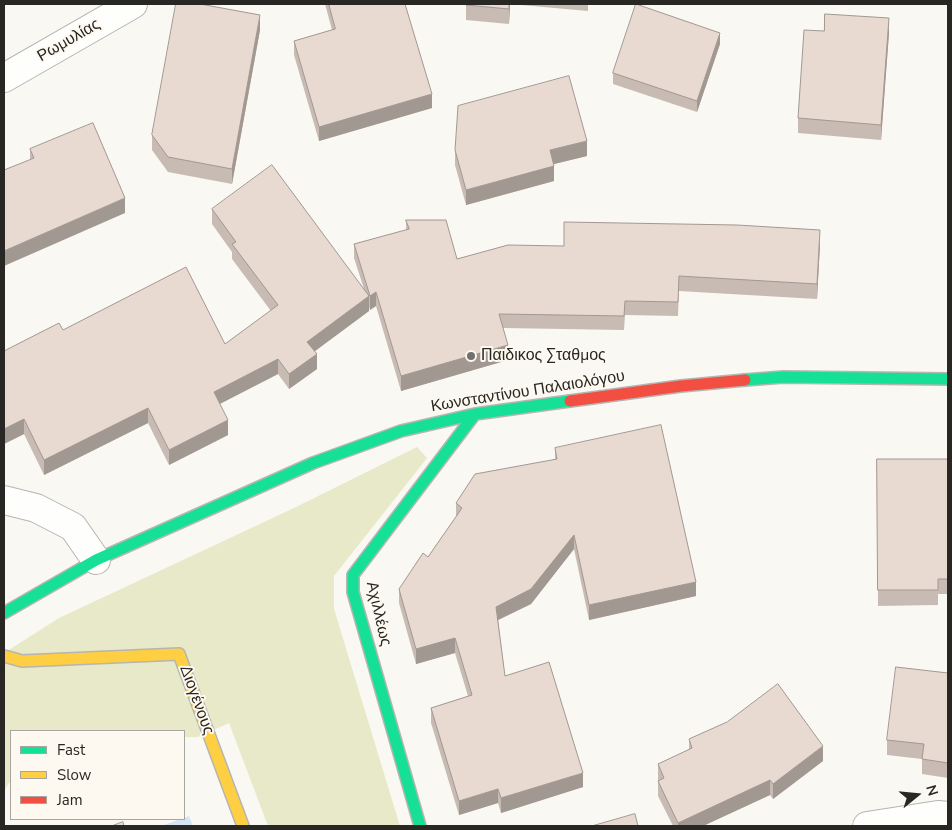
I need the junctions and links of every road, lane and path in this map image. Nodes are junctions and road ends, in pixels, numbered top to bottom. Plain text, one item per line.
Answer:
1 (134, 4) edge
2 (4, 78) edge
3 (948, 379) edge
4 (475, 414) junction
5 (4, 500) edge
6 (96, 560) junction
7 (4, 613) edge
8 (4, 656) edge
9 (948, 816) edge
10 (243, 826) edge
11 (420, 826) edge
12 (867, 826) edge

1 - 2 street, Ρωμυλίας
3 - 4 street, Κωνσταντίνου Παλαιολόγου
4 - 6 street, Κωνσταντίνου Παλαιολόγου
4 - 11 street, Αχιλλέως
5 - 6 street
6 - 7 street, Κωνσταντίνου Παλαιολόγου
8 - 10 street, Διογένους
9 - 12 street

